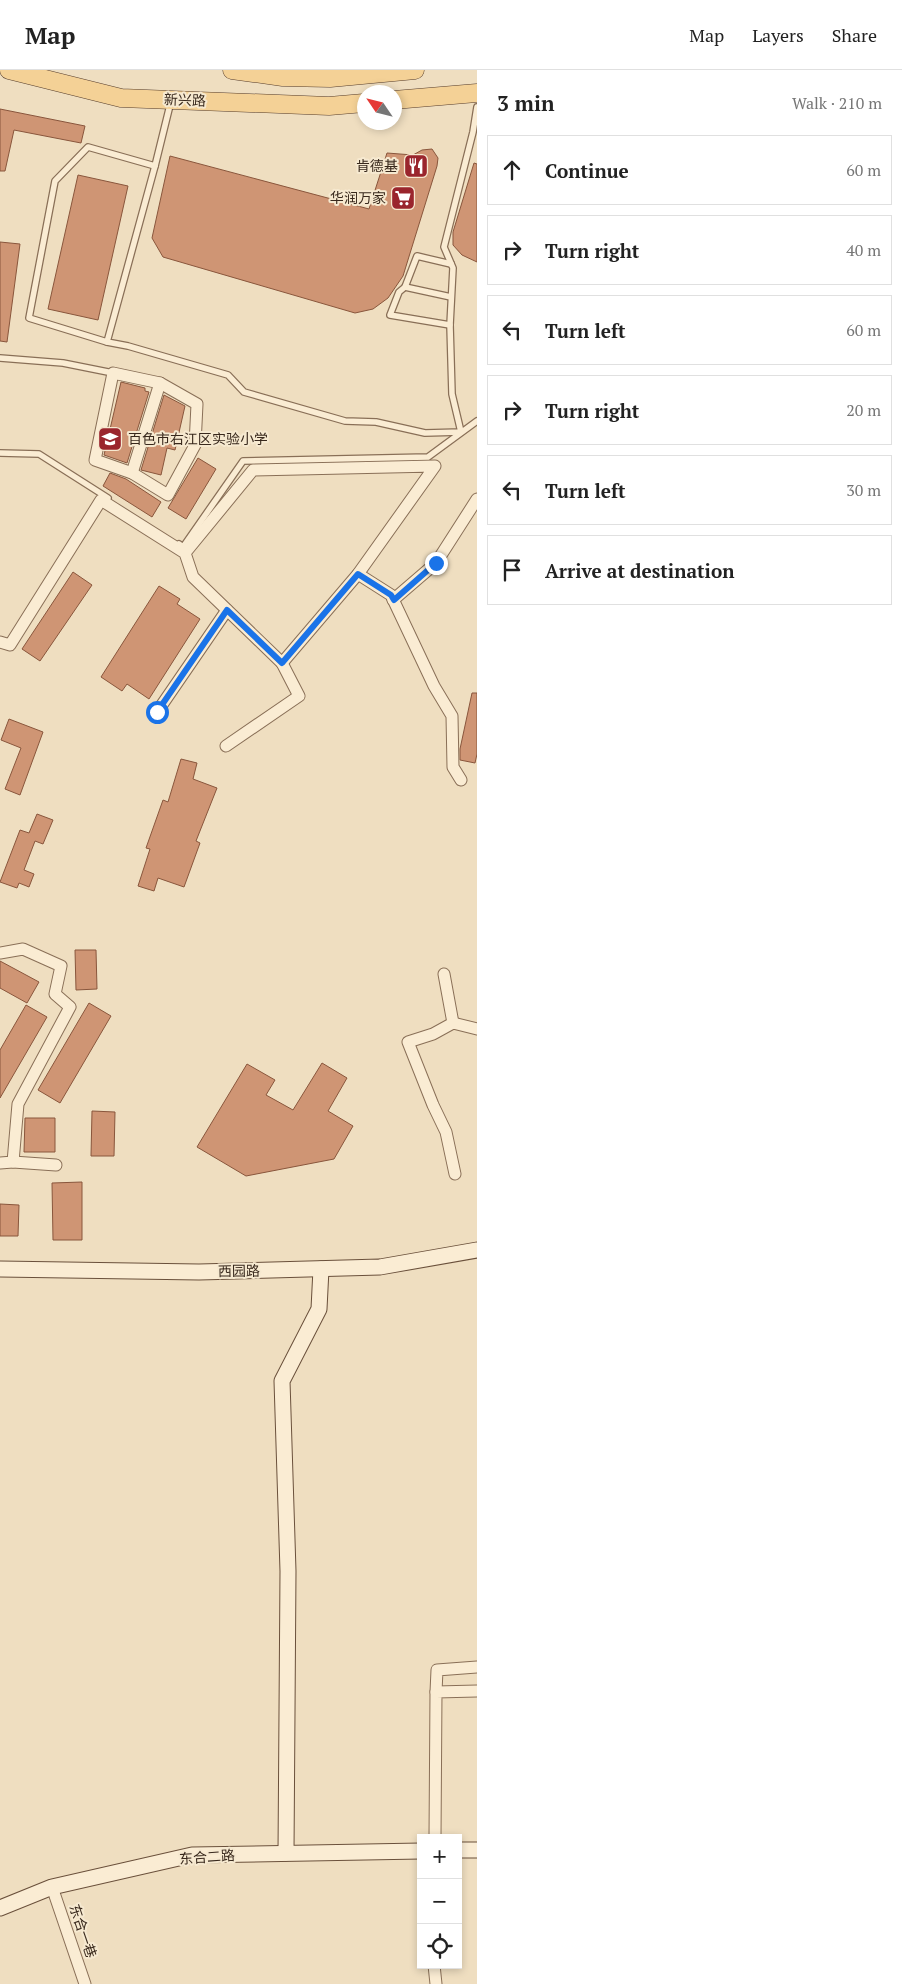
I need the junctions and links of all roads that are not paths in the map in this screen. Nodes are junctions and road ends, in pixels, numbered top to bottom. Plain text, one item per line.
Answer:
1 (9, 70) edge
2 (232, 70) edge
3 (415, 70) edge
4 (331, 74) edge
5 (477, 93) edge
6 (171, 99) junction
7 (402, 99) edge
8 (357, 104) edge
9 (477, 106) edge
10 (155, 166) junction
11 (452, 264) junction
12 (405, 287) junction
13 (452, 297) junction
14 (450, 325) junction
15 (107, 342) junction
16 (0, 358) edge
17 (113, 373) junction
18 (160, 383) junction
19 (477, 421) edge
20 (461, 432) junction
21 (0, 453) edge
22 (132, 473) junction
23 (477, 499) edge
24 (185, 553) junction
25 (358, 574) junction
26 (394, 600) junction
27 (227, 610) junction
28 (0, 642) edge
29 (282, 663) junction
30 (157, 712) dead end
31 (226, 746) dead end
32 (461, 780) dead end
33 (0, 953) edge
34 (444, 974) dead end
35 (453, 1023) junction
36 (477, 1028) edge
37 (13, 1162) junction
38 (0, 1163) edge
39 (56, 1165) dead end
40 (455, 1174) dead end
41 (477, 1250) edge
42 (321, 1269) junction
43 (0, 1270) edge
44 (477, 1667) edge
45 (477, 1691) edge
46 (436, 1692) junction
47 (435, 1834) edge
48 (462, 1850) edge
49 (477, 1850) edge
50 (417, 1851) edge
51 (286, 1853) junction
52 (52, 1887) junction
53 (0, 1908) edge
54 (434, 1969) edge
55 (85, 1984) edge
56 (436, 1984) edge

1 - 6 main road, 新兴路
2 - 4 main road
3 - 4 main road
5 - 7 main road
6 - 8 main road, 新兴路
6 - 10 lane
9 - 11 lane
10 - 15 lane
10 - 15 lane
11 - 12 lane
11 - 13 lane
12 - 13 lane
12 - 14 lane
13 - 14 lane
14 - 20 lane
15 - 20 lane
16 - 17 lane
17 - 18 street
17 - 22 street
18 - 22 street
18 - 22 street
19 - 20 lane
20 - 21 lane
23 - 26 street
24 - 25 street
24 - 27 street
24 - 28 street
25 - 26 street
25 - 29 street
26 - 32 street
27 - 29 street
27 - 30 street
29 - 31 street
33 - 37 street
34 - 35 street
35 - 36 street
35 - 40 street
37 - 38 street
37 - 39 street
41 - 42 street, 西园路
42 - 43 street, 西园路
42 - 51 street
44 - 46 street
45 - 46 street
46 - 47 street
48 - 49 street
50 - 51 street, 东合二路
51 - 52 street, 东合二路
52 - 53 street, 东合二路
52 - 55 street, 东合一巷
54 - 56 street

